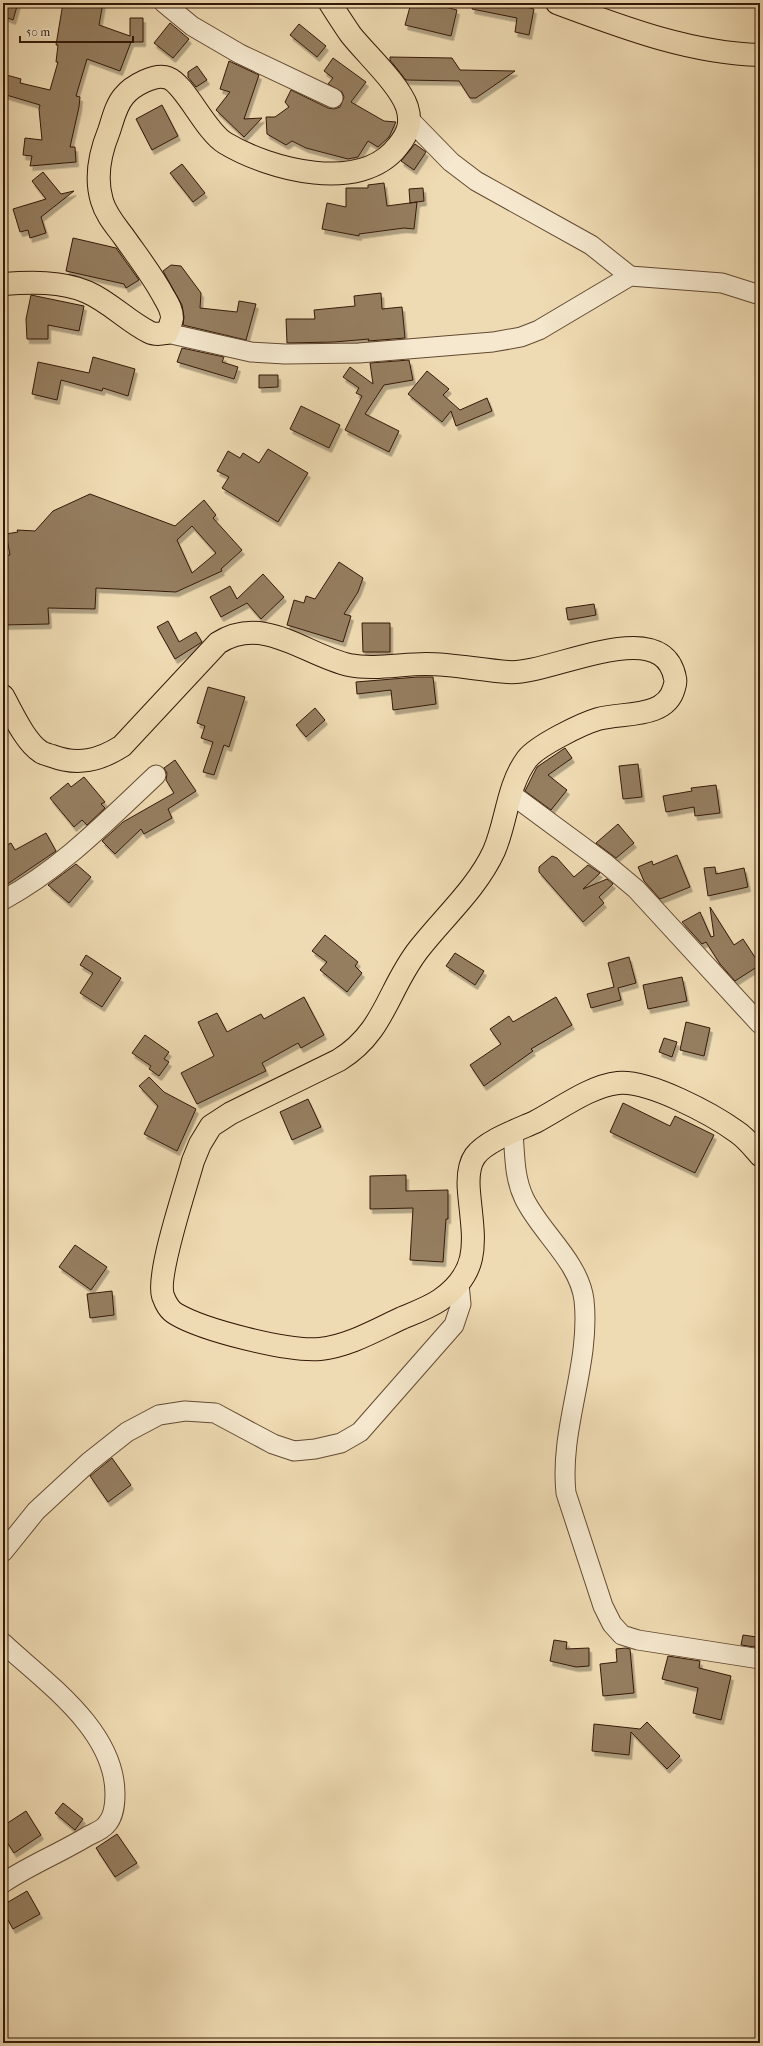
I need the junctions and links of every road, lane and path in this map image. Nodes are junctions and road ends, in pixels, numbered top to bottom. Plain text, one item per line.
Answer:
1 (164, 3) edge
2 (330, 3) edge
3 (557, 3) edge
4 (760, 55) edge
5 (333, 98) dead end
6 (408, 118) junction
7 (630, 276) junction
8 (3, 284) edge
9 (760, 295) edge
10 (167, 333) junction
11 (3, 696) edge
12 (156, 775) dead end
13 (511, 794) junction
14 (3, 900) edge
15 (760, 1024) edge
16 (513, 1133) junction
17 (760, 1155) edge
18 (459, 1284) junction
19 (3, 1552) edge
20 (3, 1643) edge
21 (760, 1659) edge
22 (3, 1883) edge

1 - 5 street
2 - 6 main road
3 - 4 main road
6 - 7 street
6 - 10 main road
7 - 9 street
7 - 10 street
8 - 10 main road
11 - 13 main road
12 - 14 street
13 - 15 street
13 - 18 main road
16 - 17 main road
16 - 18 main road
16 - 21 street
18 - 19 street
20 - 22 street

